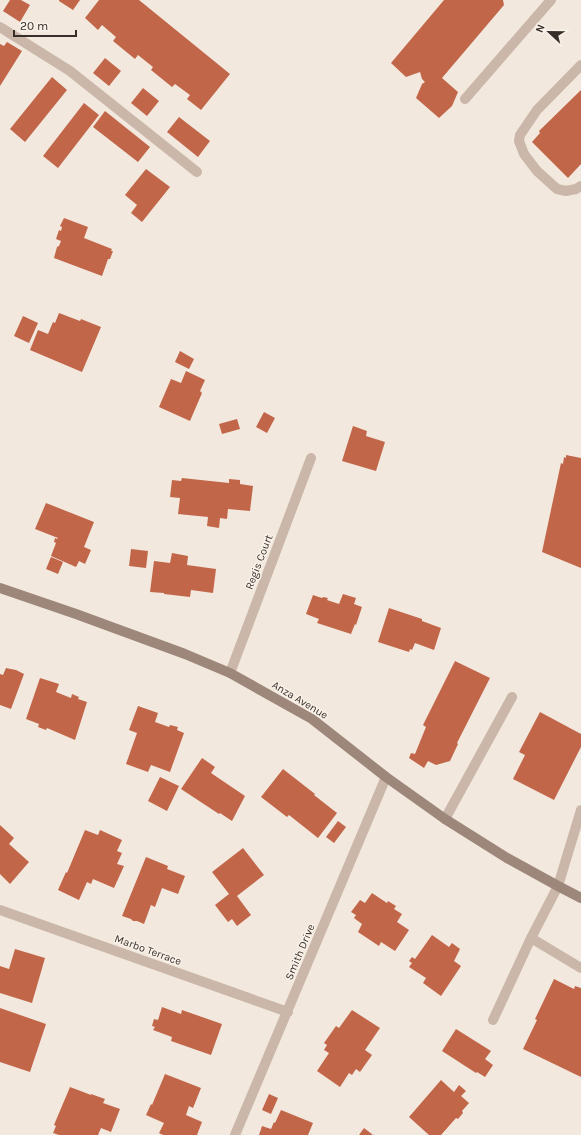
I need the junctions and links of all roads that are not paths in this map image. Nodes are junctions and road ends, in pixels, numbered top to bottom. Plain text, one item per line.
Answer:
1 (550, 0) edge
2 (0, 26) edge
3 (581, 65) edge
4 (465, 99) dead end
5 (197, 172) dead end
6 (581, 186) edge
7 (311, 458) dead end
8 (0, 588) edge
9 (230, 673) junction
10 (512, 697) dead end
11 (386, 777) junction
12 (581, 810) edge
13 (445, 819) junction
14 (558, 886) junction
15 (581, 898) edge
16 (0, 910) edge
17 (531, 938) junction
18 (581, 968) edge
19 (288, 1012) junction
20 (492, 1020) dead end
21 (235, 1135) edge

1 - 4 street
2 - 5 street
3 - 6 street
7 - 9 street, Regis Court
8 - 9 street, Anza Avenue
9 - 11 street, Anza Avenue
10 - 13 street
11 - 13 street, Anza Avenue
11 - 19 street, Smith Drive
12 - 14 street
13 - 14 street, Anza Avenue
14 - 15 street, Anza Avenue
14 - 17 street
16 - 19 street, Marbo Terrace
17 - 18 street
17 - 20 street
19 - 21 street, Smith Drive

